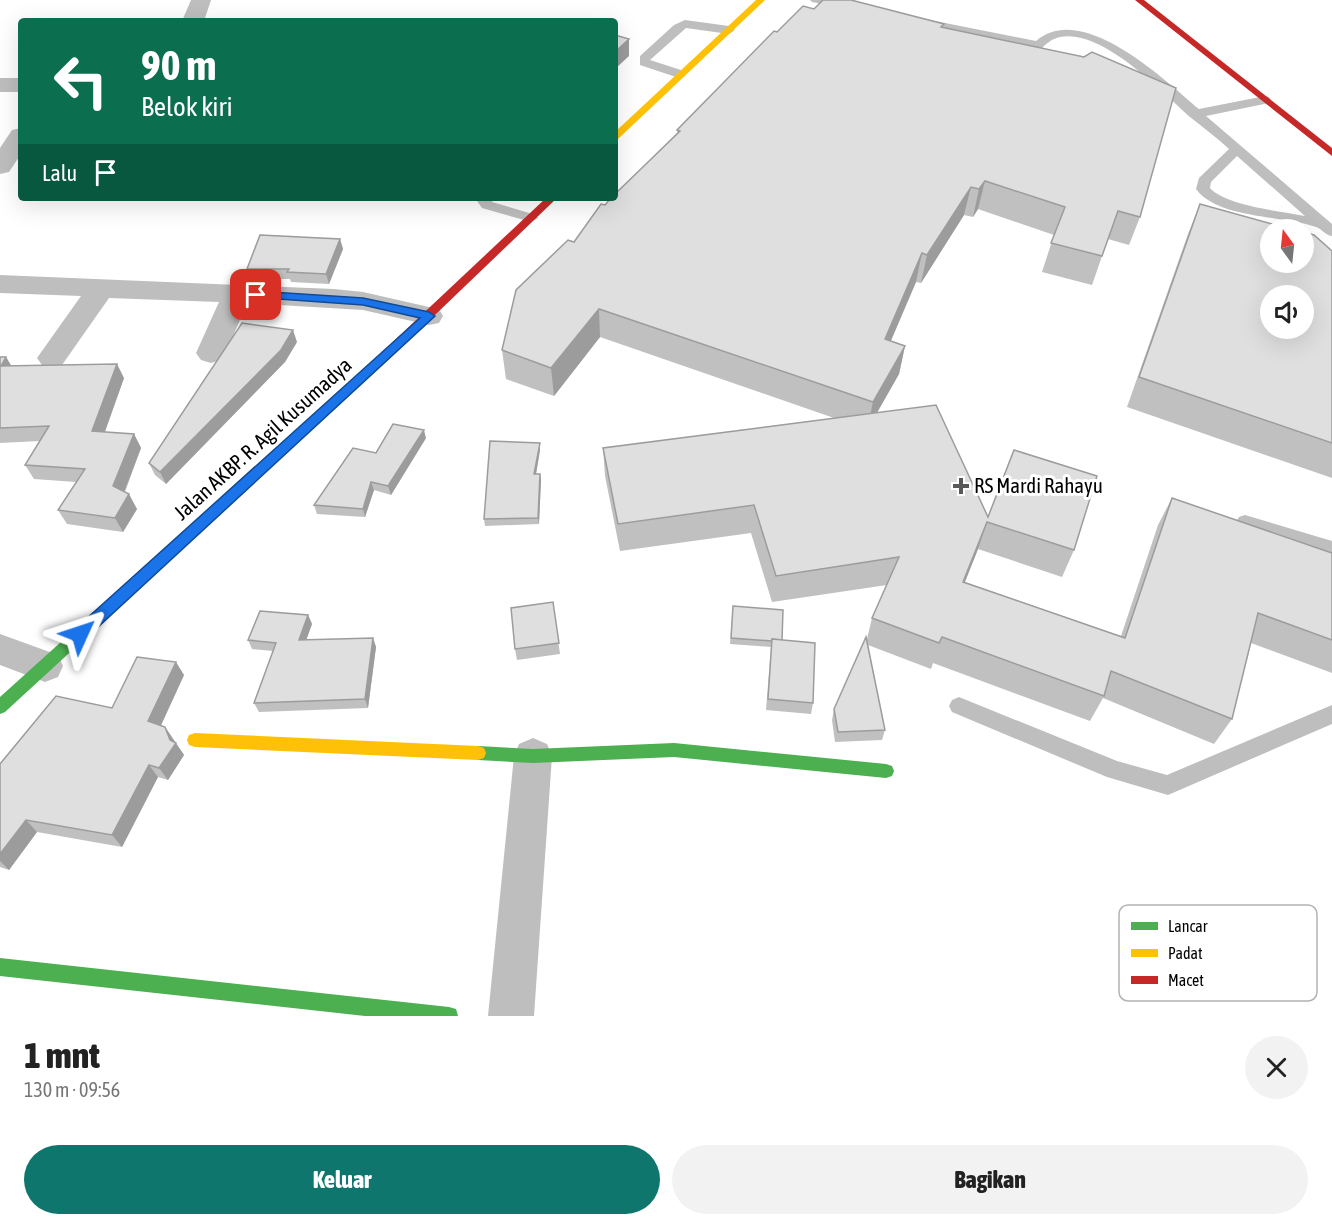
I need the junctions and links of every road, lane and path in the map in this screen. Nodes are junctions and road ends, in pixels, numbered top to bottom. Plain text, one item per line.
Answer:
1 (201, 0) edge
2 (760, 0) edge
3 (1139, 0) edge
4 (1154, 4) edge
5 (815, 8) edge
6 (863, 9) edge
7 (194, 18) edge
8 (905, 19) edge
9 (854, 20) edge
10 (729, 30) junction
11 (1039, 45) junction
12 (1003, 55) edge
13 (680, 74) junction
14 (0, 85) edge
15 (18, 85) edge
16 (1265, 100) junction
17 (1195, 114) junction
18 (618, 134) edge
19 (18, 140) edge
20 (1236, 150) junction
21 (1332, 153) edge
22 (0, 167) edge
23 (484, 201) edge
24 (549, 201) edge
25 (531, 218) junction
26 (1328, 229) edge
27 (0, 284) edge
28 (101, 289) junction
29 (237, 294) junction
30 (429, 316) junction
31 (211, 353) dead end
32 (52, 358) dead end
33 (1245, 522) edge
34 (1332, 548) edge
35 (0, 649) edge
36 (45, 666) junction
37 (959, 706) dead end
38 (0, 707) edge
39 (1332, 714) edge
40 (195, 740) dead end
41 (533, 756) junction
42 (886, 771) dead end
43 (0, 967) edge
44 (448, 1016) edge
45 (511, 1016) edge

1 - 7 street
2 - 10 main road
3 - 4 main road
4 - 16 main road
5 - 6 lane
5 - 9 lane
8 - 11 lane
10 - 13 main road
10 - 13 lane
11 - 12 lane
11 - 17 lane
13 - 18 main road
14 - 15 street
16 - 17 lane
16 - 21 main road
17 - 20 lane
19 - 22 street
20 - 26 lane
20 - 26 lane
23 - 25 lane
24 - 25 main road, Jalan AKBP. R. Agil Kusumadya
25 - 30 main road, Jalan AKBP. R. Agil Kusumadya
27 - 28 street
28 - 29 street
28 - 32 street
29 - 30 street
29 - 31 street
30 - 36 main road, Jalan AKBP. R. Agil Kusumadya
33 - 34 lane
35 - 36 street
36 - 38 main road, Jalan AKBP. R. Agil Kusumadya
37 - 39 lane
40 - 41 main road
41 - 42 main road
41 - 45 street
43 - 44 main road

